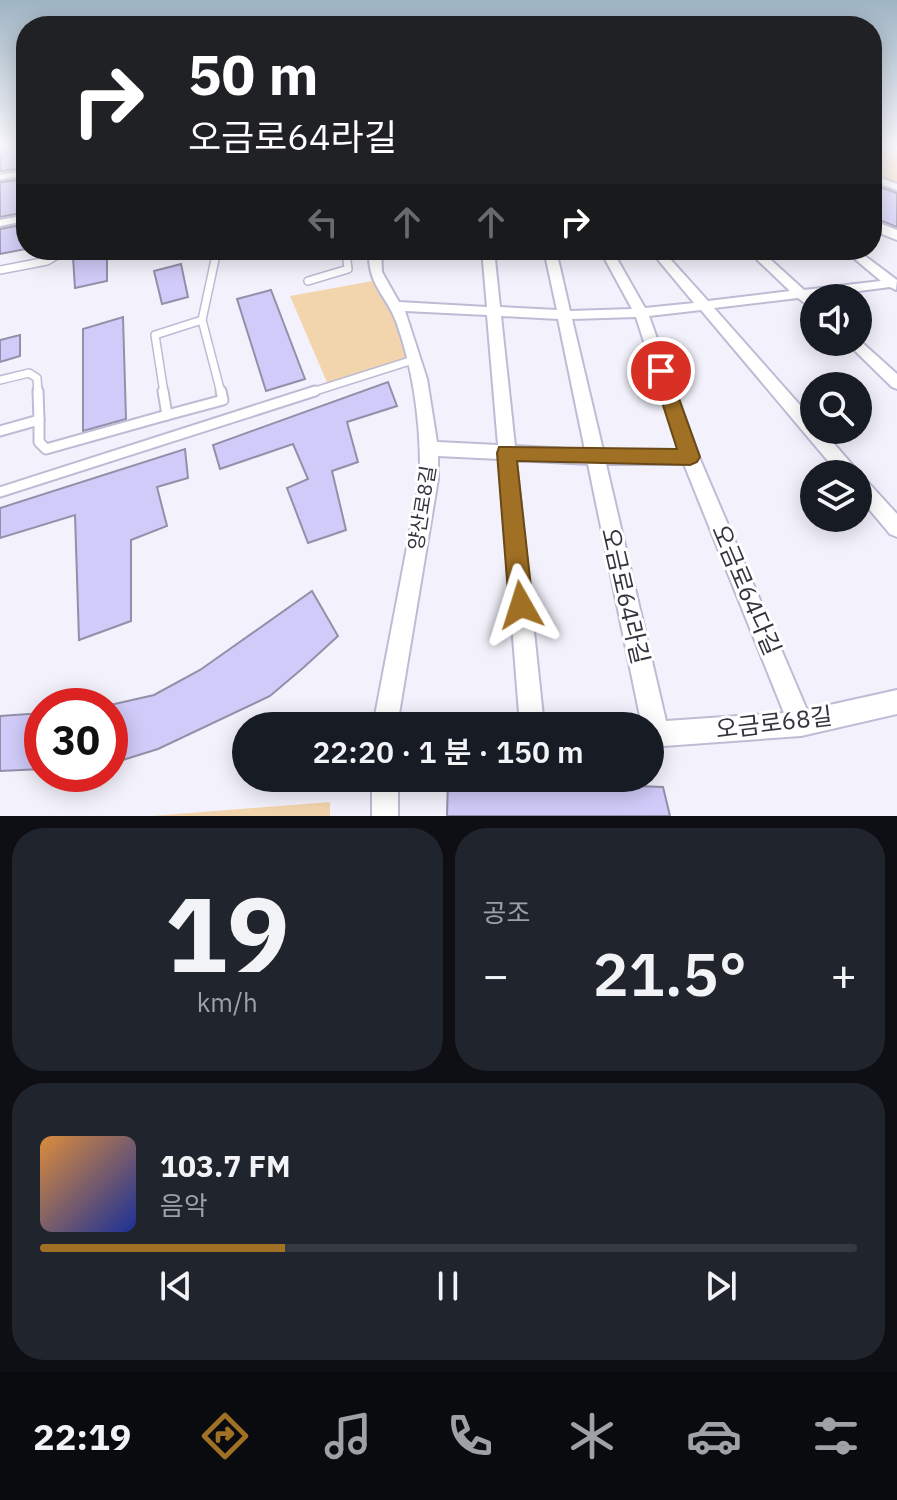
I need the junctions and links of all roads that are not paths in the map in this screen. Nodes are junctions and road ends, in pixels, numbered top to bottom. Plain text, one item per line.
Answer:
1 (49, 260) edge
2 (214, 260) edge
3 (347, 260) edge
4 (375, 260) edge
5 (489, 260) edge
6 (552, 260) edge
7 (612, 260) edge
8 (665, 260) edge
9 (764, 260) edge
10 (863, 260) edge
11 (0, 270) edge
12 (308, 281) dead end
13 (895, 285) edge
14 (872, 287) edge
15 (800, 293) edge
16 (800, 295) edge
17 (393, 306) junction
18 (704, 306) junction
19 (493, 311) junction
20 (641, 313) junction
21 (563, 315) junction
22 (202, 320) junction
23 (868, 356) edge
24 (413, 360) junction
25 (0, 380) edge
26 (897, 383) edge
27 (167, 415) junction
28 (39, 420) junction
29 (0, 431) edge
30 (430, 449) junction
31 (506, 453) junction
32 (594, 457) junction
33 (690, 457) junction
34 (838, 460) edge
35 (0, 492) edge
36 (872, 499) edge
37 (897, 528) edge
38 (897, 702) edge
39 (387, 712) edge
40 (531, 712) edge
41 (648, 712) edge
42 (801, 724) junction
43 (664, 734) edge
44 (385, 792) edge
45 (385, 816) edge

1 - 11 lane
2 - 22 lane
3 - 12 lane
4 - 17 street, 양산로8길
5 - 19 street
6 - 21 street, 오금로64라길
7 - 20 street, 오금로64다길
8 - 18 street
9 - 15 street
10 - 13 street
13 - 14 street
16 - 18 street
17 - 19 street
17 - 24 street, 양산로8길
18 - 20 street
18 - 34 street
19 - 21 street
19 - 31 street
20 - 21 street
20 - 33 street, 오금로64다길
21 - 32 street, 오금로64라길
22 - 27 lane
22 - 27 lane
23 - 26 street
24 - 30 street, 양산로8길
24 - 35 lane
25 - 28 lane
27 - 28 lane
28 - 29 lane
30 - 31 street
30 - 39 street, 양산로8길
31 - 32 street
31 - 40 street
32 - 33 street
32 - 41 street, 오금로64라길
33 - 42 street, 오금로64다길
36 - 37 street
38 - 42 street, 오금로68길
42 - 43 street, 오금로68길
44 - 45 street

